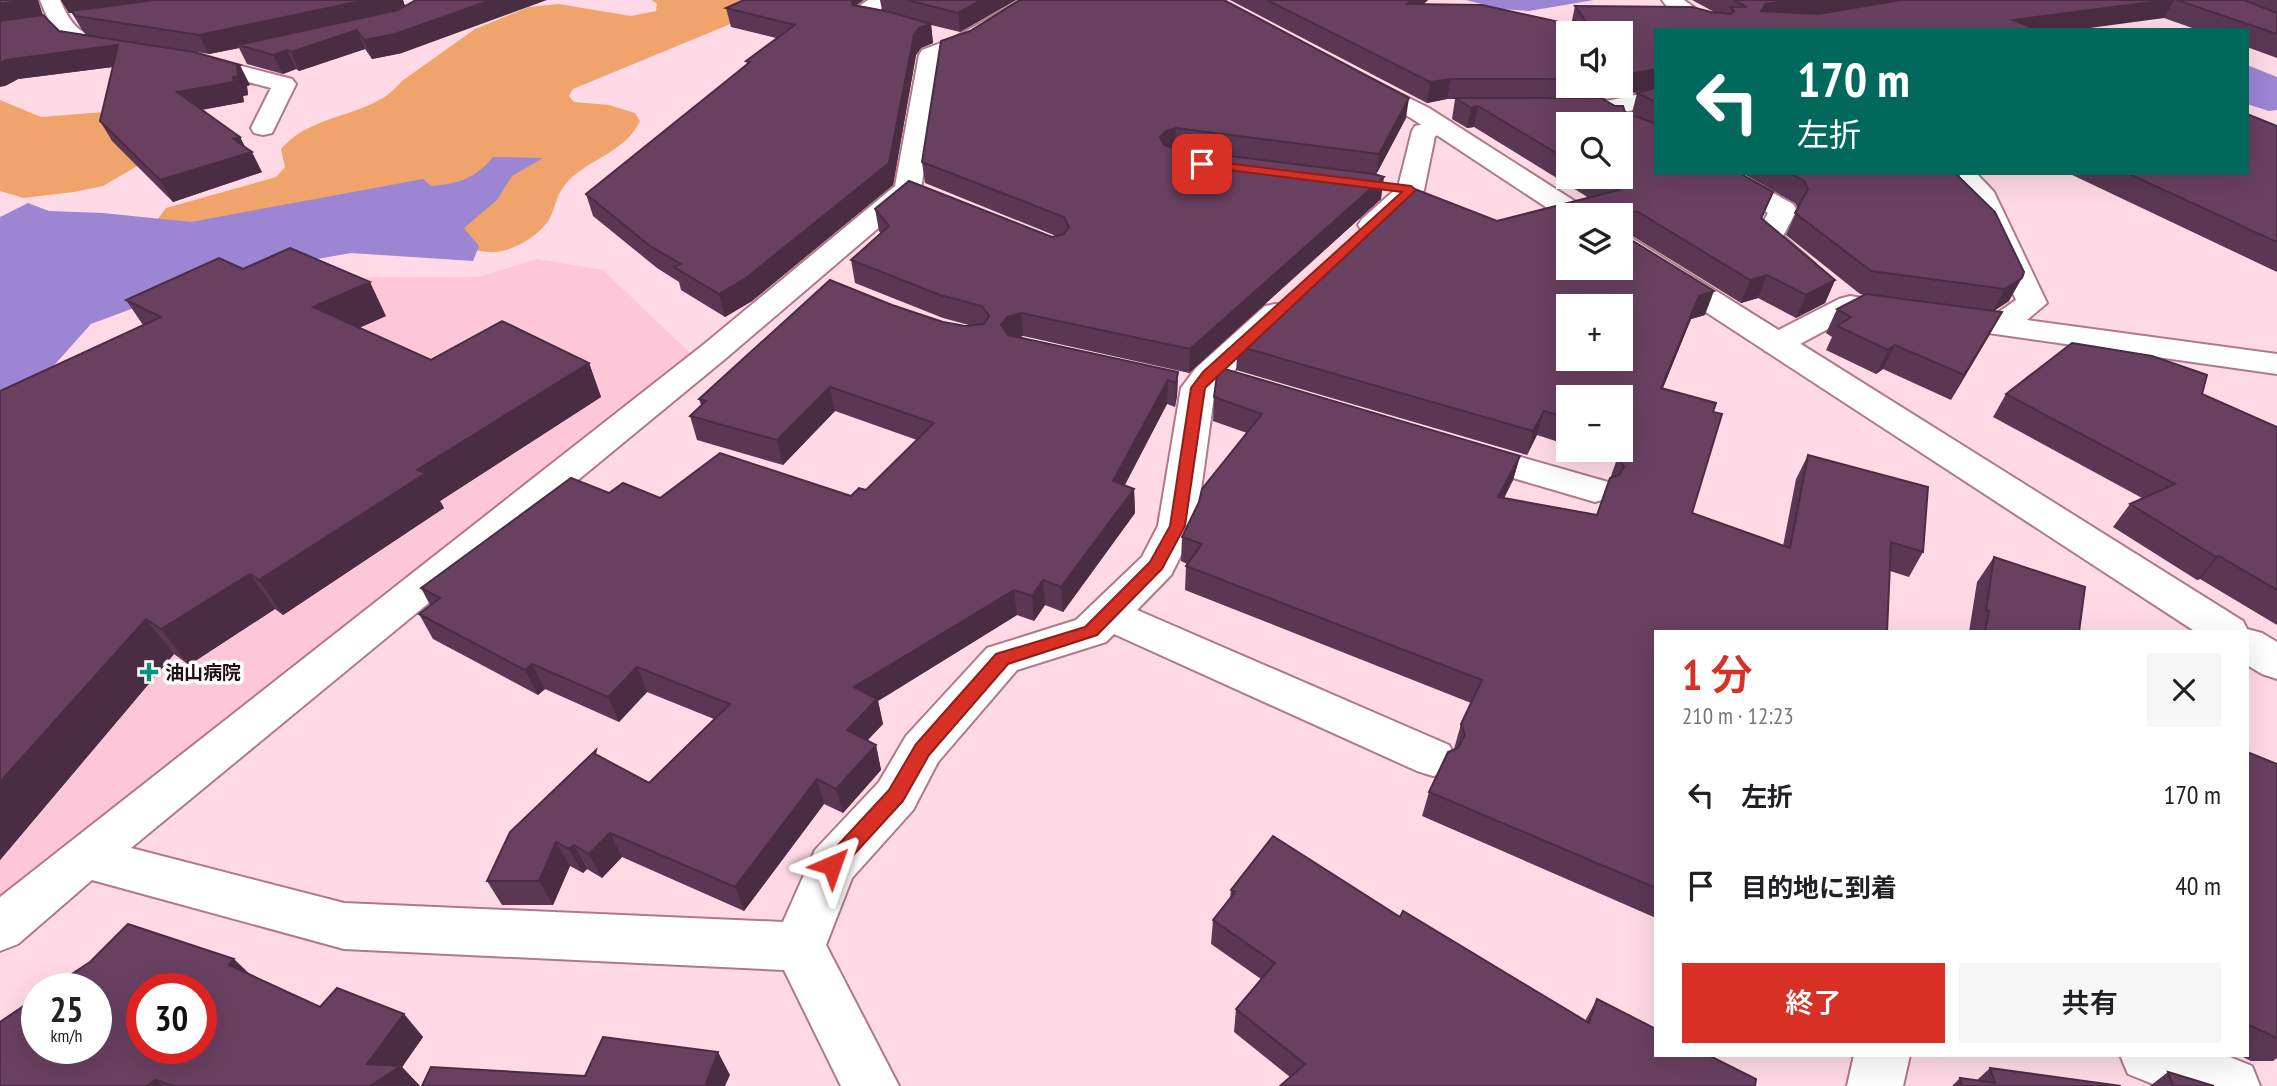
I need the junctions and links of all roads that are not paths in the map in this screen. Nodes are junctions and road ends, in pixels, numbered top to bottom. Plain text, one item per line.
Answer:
1 (50, 0) edge
2 (884, 0) edge
3 (1036, 0) edge
4 (1672, 0) edge
5 (86, 20) edge
6 (59, 23) junction
7 (35, 27) edge
8 (1711, 28) edge
9 (940, 36) junction
10 (129, 51) edge
11 (248, 54) edge
12 (168, 57) edge
13 (207, 63) junction
14 (1347, 74) edge
15 (1654, 98) edge
16 (1545, 109) edge
17 (1601, 109) junction
18 (1606, 112) edge
19 (1441, 116) junction
20 (263, 128) dead end
21 (1721, 175) edge
22 (1962, 175) edge
23 (1561, 203) edge
24 (1350, 245) edge
25 (1633, 251) edge
26 (1833, 291) junction
27 (1299, 292) edge
28 (2000, 325) junction
29 (1776, 344) junction
30 (2277, 364) edge
31 (1192, 382) junction
32 (1248, 387) edge
33 (1435, 443) edge
34 (1595, 490) dead end
35 (1110, 615) junction
36 (2225, 630) edge
37 (2249, 645) edge
38 (2277, 663) edge
39 (1433, 758) dead end
40 (84, 857) junction
41 (0, 928) edge
42 (799, 947) junction
43 (1882, 1057) edge
44 (2153, 1057) edge
45 (871, 1086) edge
46 (1875, 1086) edge
47 (2232, 1086) edge

1 - 6 street
2 - 9 street
3 - 9 street
4 - 8 street
5 - 6 street
6 - 7 street
6 - 10 street
9 - 40 street
11 - 13 street
12 - 13 street
13 - 20 street
14 - 19 street
15 - 17 street
16 - 17 street
17 - 18 street
19 - 23 street
19 - 24 street
21 - 26 street
22 - 28 street
25 - 29 street
26 - 28 street
26 - 29 street
27 - 31 street
28 - 30 street
29 - 36 street
31 - 32 street
31 - 35 street
33 - 34 street
35 - 39 street
35 - 42 street
37 - 38 street
40 - 41 street
40 - 42 street
42 - 45 street
43 - 46 street
44 - 47 street

